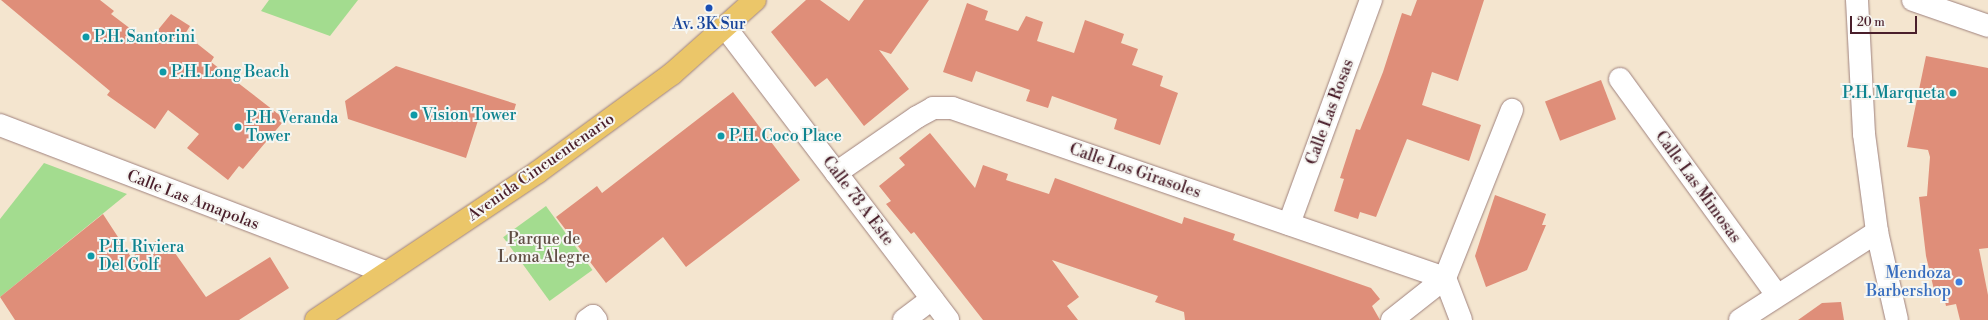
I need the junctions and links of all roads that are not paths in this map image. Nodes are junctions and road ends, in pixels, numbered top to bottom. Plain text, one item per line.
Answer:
1 (755, 0) edge
2 (1371, 0) edge
3 (1857, 0) edge
4 (1913, 0) edge
5 (1988, 26) edge
6 (725, 27) junction
7 (1620, 79) dead end
8 (1512, 110) dead end
9 (0, 125) edge
10 (836, 173) junction
11 (1289, 224) junction
12 (1877, 232) junction
13 (387, 273) junction
14 (1445, 278) junction
15 (1776, 294) junction
16 (932, 299) junction
17 (316, 320) edge
18 (904, 320) edge
19 (948, 320) edge
20 (1392, 320) edge
21 (1461, 320) edge
22 (1740, 320) edge
23 (1897, 320) edge

1 - 6 main road, Avenida Cincuentenario
2 - 11 street, Calle Las Rosas
3 - 12 street
4 - 5 street
6 - 10 street, Calle 78 A Este
6 - 13 main road, Avenida Cincuentenario
7 - 15 street, Calle Las Mimosas
8 - 14 street
9 - 13 street, Calle Las Amapolas
10 - 11 street, Calle Los Girasoles
10 - 16 street, Calle 78 A Este
11 - 14 street, Calle Los Girasoles
12 - 15 street
12 - 23 street
13 - 17 main road, Avenida Cincuentenario
14 - 20 street
14 - 21 street
15 - 22 street
16 - 18 street
16 - 19 street, Calle 78 A Este

